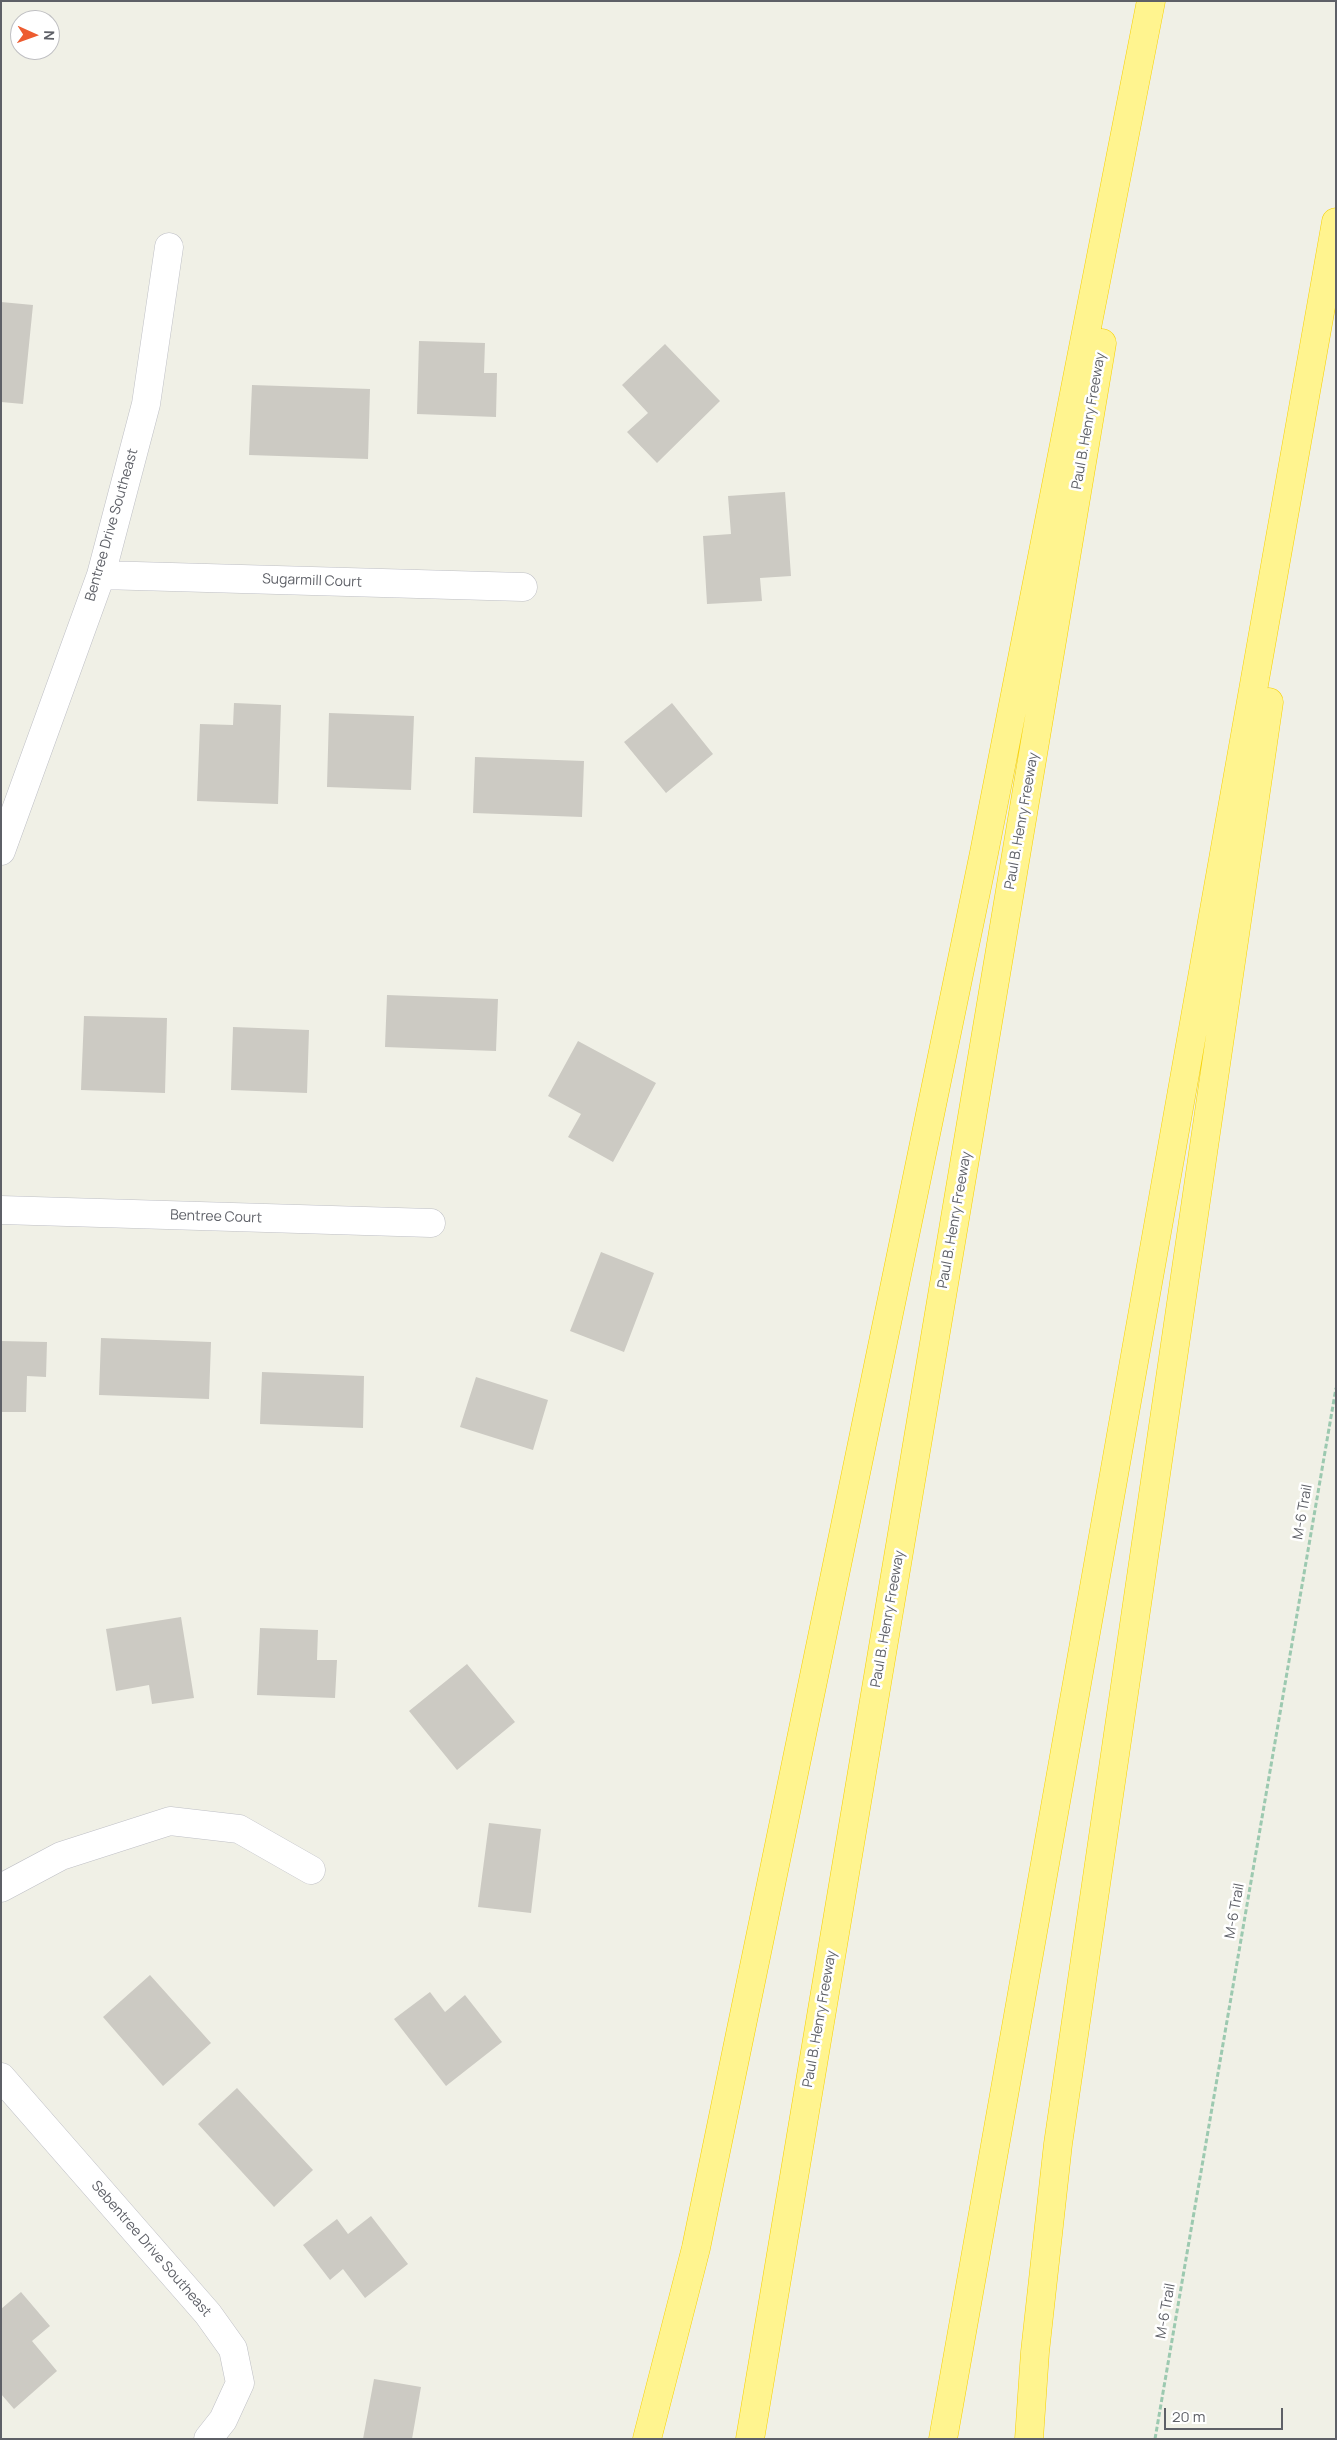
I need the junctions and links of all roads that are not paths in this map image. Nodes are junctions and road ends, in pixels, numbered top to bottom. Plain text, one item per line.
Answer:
1 (1151, 1) edge
2 (1160, 1) edge
3 (1336, 222) edge
4 (1336, 243) edge
5 (169, 247) dead end
6 (101, 575) junction
7 (523, 587) dead end
8 (1, 852) edge
9 (1, 1210) edge
10 (431, 1223) dead end
11 (311, 1870) dead end
12 (1, 1888) edge
13 (1, 2077) edge
14 (208, 2439) edge
15 (647, 2439) edge
16 (750, 2439) edge
17 (943, 2439) edge
18 (1028, 2439) edge

1 - 15 highway
2 - 16 highway, Paul B. Henry Freeway
3 - 17 highway
4 - 18 highway
5 - 6 street, Bentree Drive Southeast
6 - 7 street, Sugarmill Court
6 - 8 street, Bentree Drive Southeast
9 - 10 street, Bentree Court
11 - 12 street
13 - 14 street, Sebentree Drive Southeast

